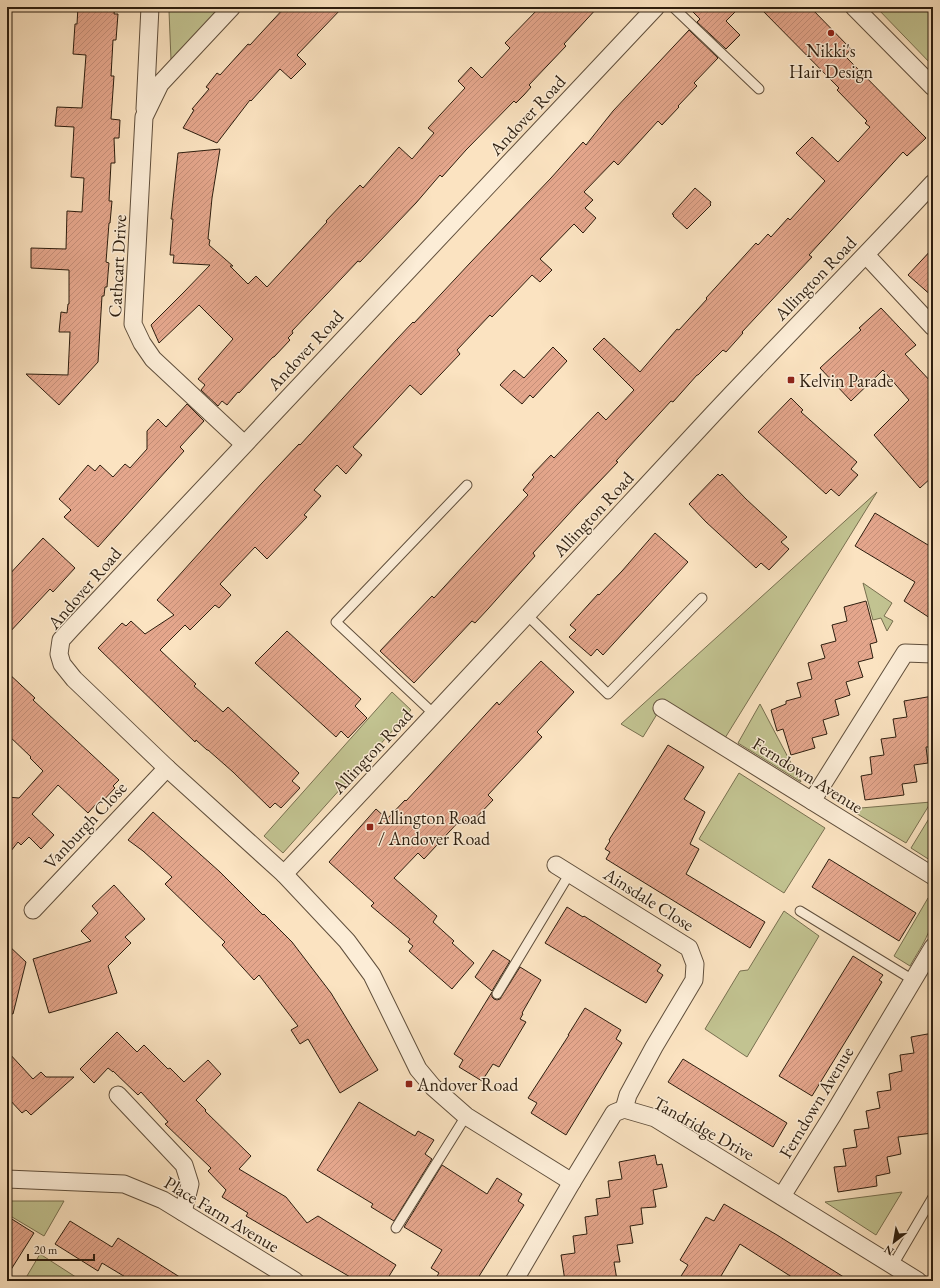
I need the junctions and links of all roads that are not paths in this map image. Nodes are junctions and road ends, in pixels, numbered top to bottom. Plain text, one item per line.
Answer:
1 (150, 7) edge
2 (232, 7) edge
3 (656, 7) edge
4 (673, 7) edge
5 (854, 7) edge
6 (933, 87) edge
7 (759, 89) dead end
8 (144, 117) junction
9 (933, 183) edge
10 (866, 255) junction
11 (933, 327) edge
12 (244, 444) junction
13 (466, 485) dead end
14 (702, 598) dead end
15 (527, 615) junction
16 (933, 654) edge
17 (662, 708) dead end
18 (434, 714) junction
19 (167, 768) junction
20 (812, 801) junction
21 (563, 869) joint
22 (284, 874) junction
23 (933, 876) edge
24 (33, 910) dead end
25 (800, 911) dead end
26 (933, 947) edge
27 (913, 980) junction
28 (496, 994) dead end
29 (118, 1095) dead end
30 (624, 1109) junction
31 (466, 1116) junction
32 (7, 1179) edge
33 (572, 1182) junction
34 (782, 1196) junction
35 (933, 1197) edge
36 (183, 1212) junction
37 (396, 1228) dead end
38 (893, 1265) junction
39 (295, 1281) edge
40 (514, 1281) edge
41 (918, 1281) edge

1 - 8 street, Cathcart Drive
2 - 8 street, Cathcart Drive
3 - 12 street, Andover Road
4 - 7 lane
5 - 6 street
8 - 12 street, Cathcart Drive
9 - 10 street, Allington Road
10 - 11 street
10 - 15 street, Allington Road
12 - 19 street, Andover Road
13 - 18 lane
14 - 15 lane
15 - 18 street, Allington Road
16 - 20 street
17 - 20 street, Ferndown Avenue
18 - 22 street, Allington Road
19 - 22 street, Andover Road
19 - 24 street, Vanburgh Close
20 - 23 street, Ferndown Avenue
21 - 28 lane
21 - 30 street, Ainsdale Close
22 - 31 street, Andover Road
25 - 27 lane
26 - 27 street, Ferndown Avenue
27 - 34 street, Ferndown Avenue
29 - 36 street
30 - 33 street, Tandridge Drive
30 - 34 street, Tandridge Drive
31 - 33 street, Andover Road
31 - 37 lane
32 - 36 street, Place Farm Avenue
33 - 40 street, Tandridge Drive
34 - 38 street, Tandridge Drive
35 - 38 lane
36 - 39 street, Place Farm Avenue
38 - 41 street, Tandridge Drive

